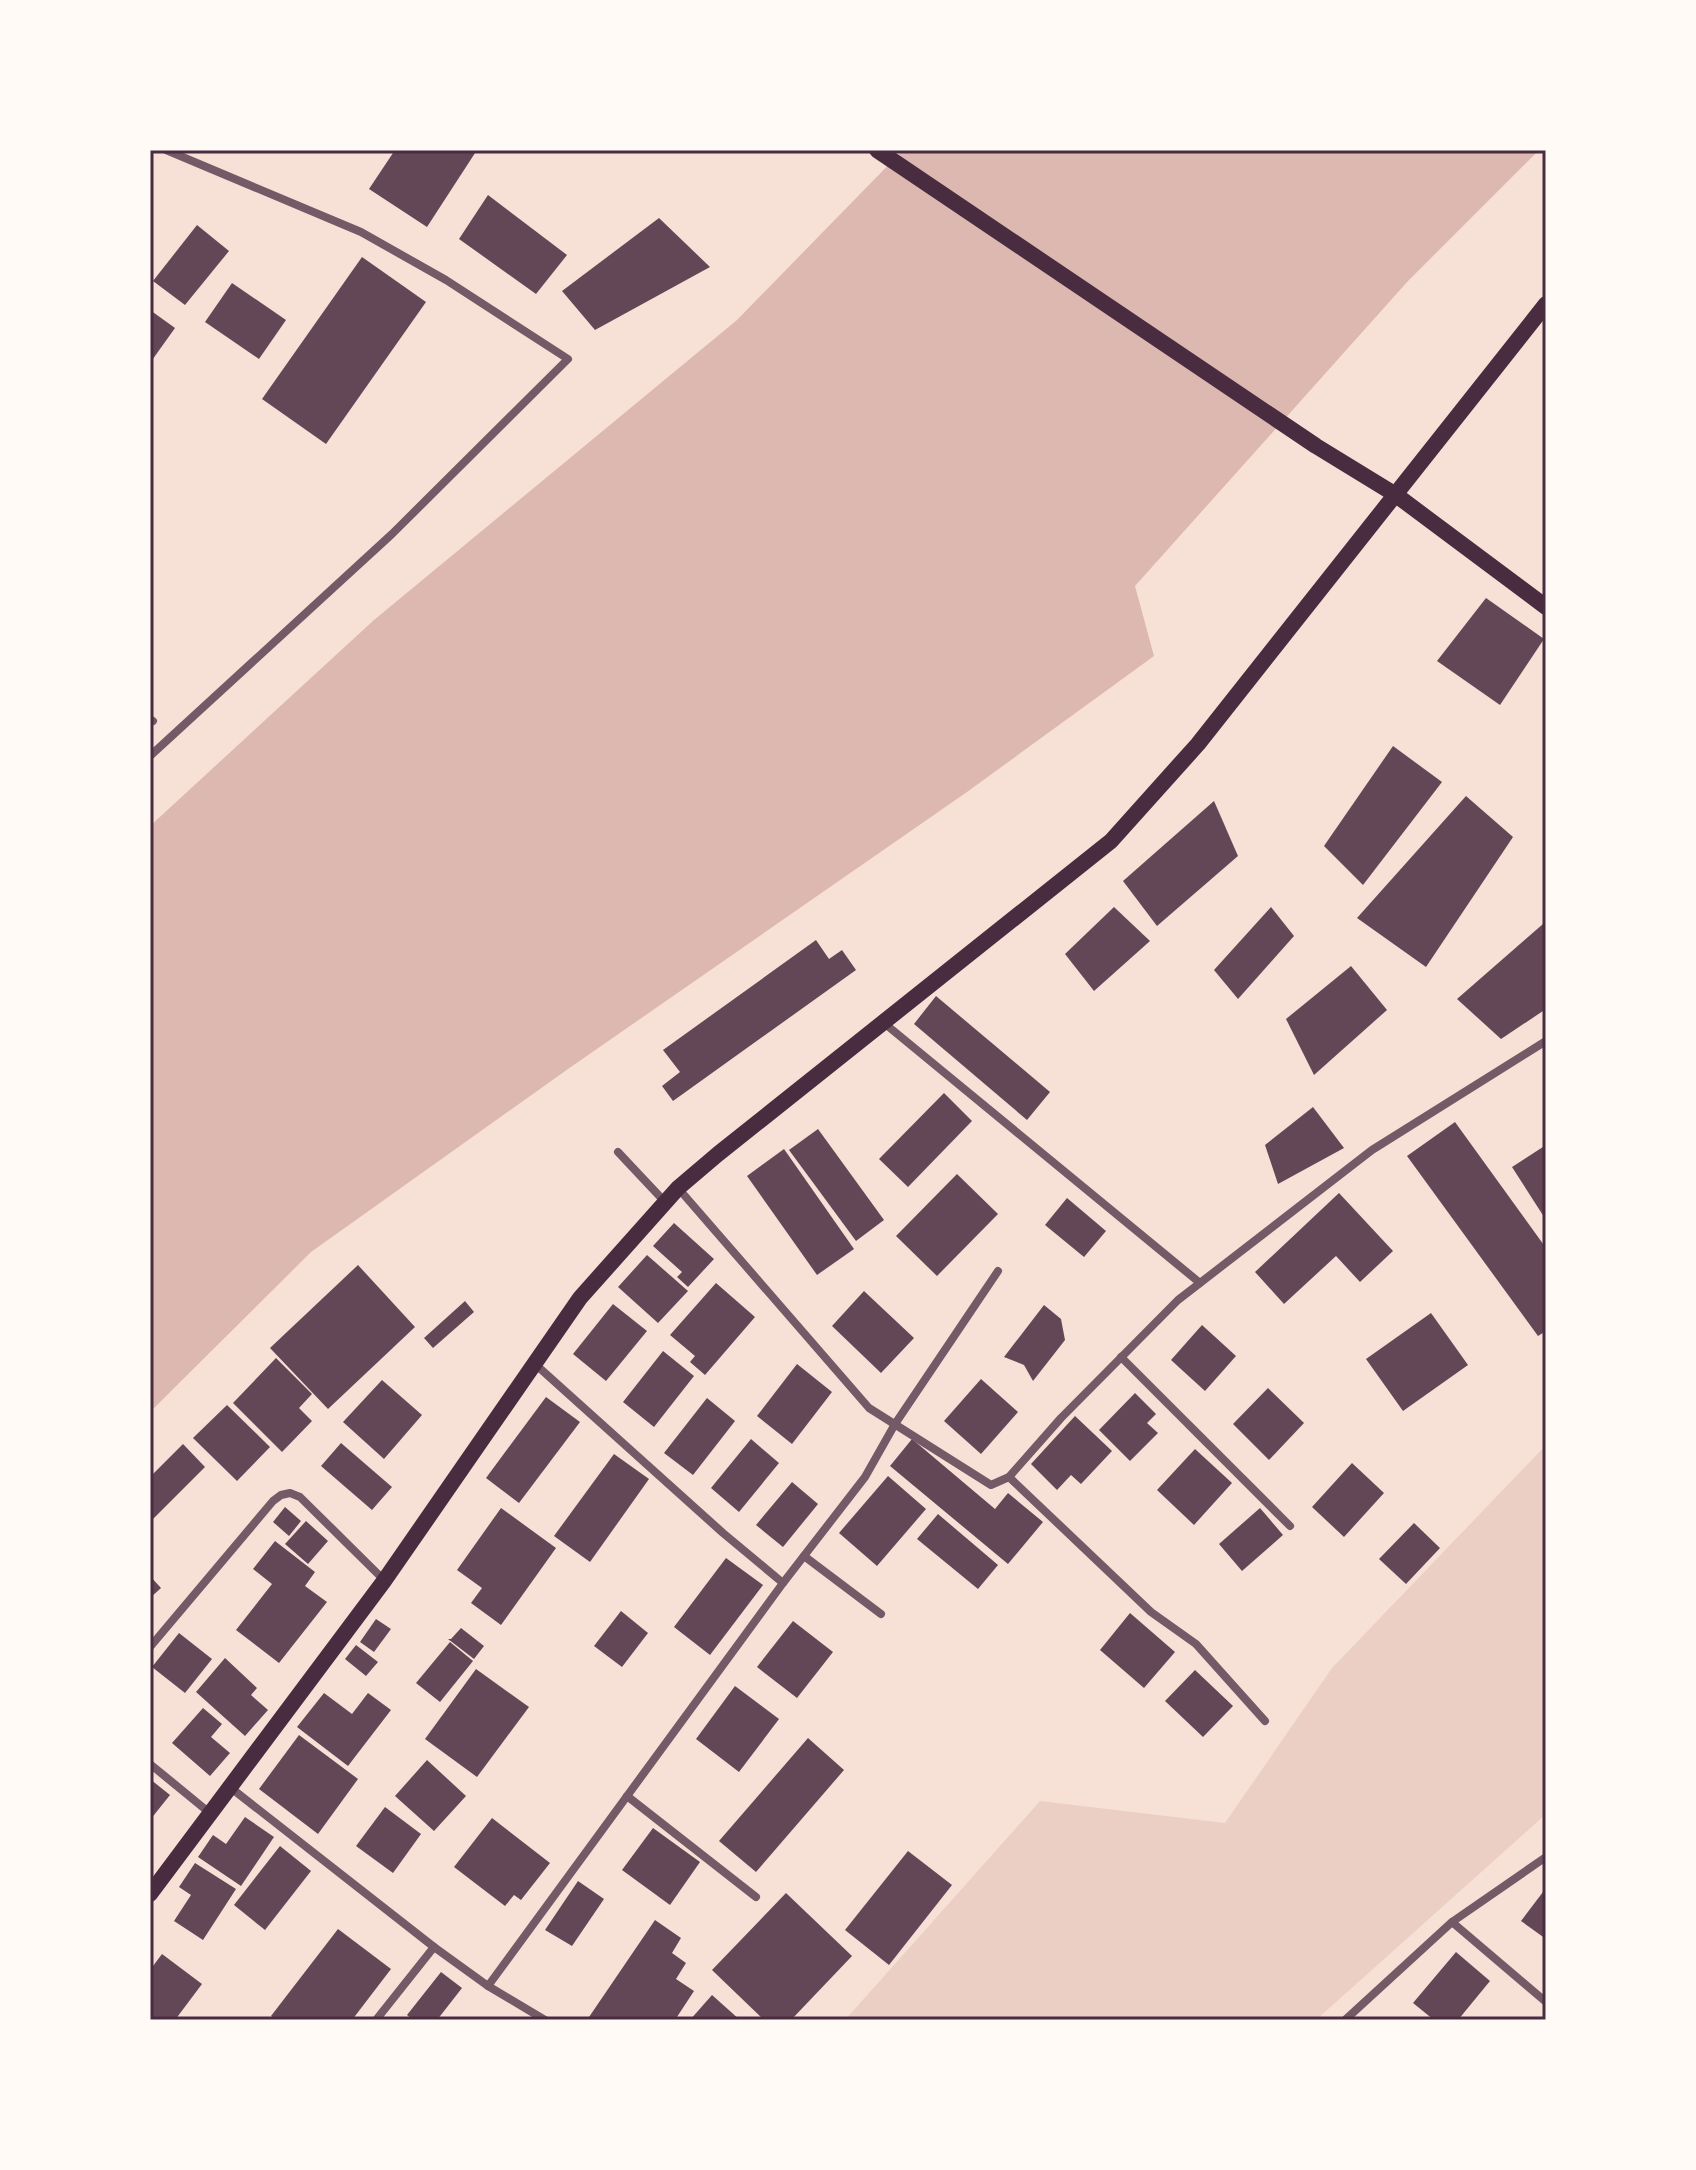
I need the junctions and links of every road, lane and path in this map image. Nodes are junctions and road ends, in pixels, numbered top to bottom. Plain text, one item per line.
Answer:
1 (166, 150) edge
2 (877, 150) edge
3 (182, 153) edge
4 (1546, 304) edge
5 (1396, 495) junction
6 (1546, 607) edge
7 (150, 756) edge
8 (884, 1023) junction
9 (1546, 1041) edge
10 (618, 1152) dead end
11 (678, 1188) junction
12 (665, 1203) junction
13 (998, 1271) dead end
14 (1200, 1283) junction
15 (1121, 1357) junction
16 (534, 1363) junction
17 (895, 1424) junction
18 (1009, 1477) junction
19 (1290, 1526) dead end
20 (804, 1556) junction
21 (384, 1581) junction
22 (783, 1583) junction
23 (881, 1614) dead end
24 (150, 1647) edge
25 (1265, 1721) dead end
26 (150, 1764) edge
27 (231, 1788) junction
28 (627, 1796) junction
29 (211, 1814) junction
30 (1546, 1857) edge
31 (150, 1894) edge
32 (756, 1897) dead end
33 (1452, 1922) junction
34 (434, 1947) junction
35 (488, 1986) junction
36 (1546, 2002) edge
37 (376, 2020) edge
38 (545, 2020) edge
39 (1345, 2020) edge

1 - 3 street
2 - 5 main road
3 - 7 street
4 - 5 main road
5 - 6 main road
5 - 8 main road
8 - 11 main road
8 - 14 street
9 - 14 street
10 - 12 street
11 - 12 main road
11 - 17 street
12 - 16 main road
13 - 17 street
14 - 15 street
15 - 18 street
15 - 19 street
16 - 21 main road
16 - 22 street
17 - 18 street
17 - 20 street
18 - 25 street
20 - 22 street
20 - 23 street
21 - 24 street
21 - 27 main road
22 - 28 street
26 - 29 street
27 - 29 main road
27 - 34 street
28 - 32 street
28 - 35 street
29 - 31 main road
30 - 33 street
33 - 36 street
33 - 39 street
34 - 35 street
34 - 37 street
35 - 38 street

